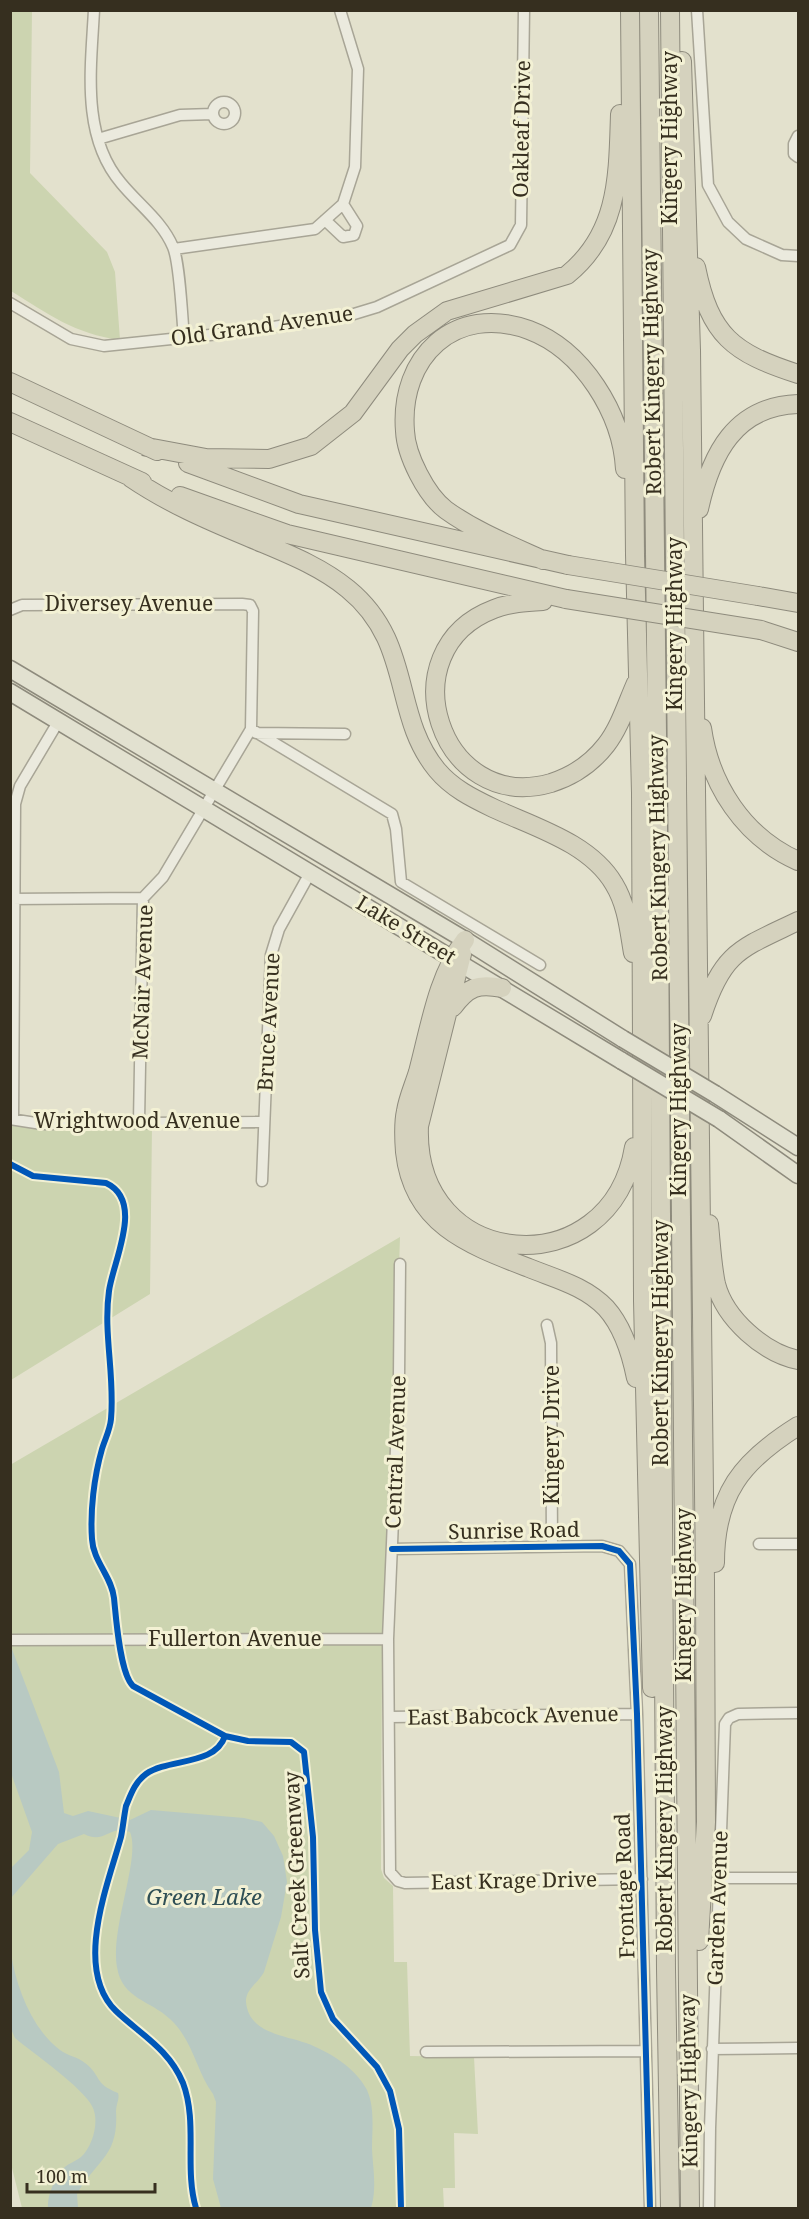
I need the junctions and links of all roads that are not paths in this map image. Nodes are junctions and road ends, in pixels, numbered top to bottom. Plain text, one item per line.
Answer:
1 (94, 10) edge
2 (340, 10) edge
3 (524, 10) edge
4 (624, 10) edge
5 (630, 10) edge
6 (649, 10) edge
7 (670, 10) edge
8 (681, 10) edge
9 (697, 10) edge
10 (683, 93) junction
11 (213, 114) dead end
12 (798, 136) edge
13 (98, 139) junction
14 (798, 157) edge
15 (343, 204) junction
16 (325, 220) junction
17 (510, 245) joint
18 (174, 249) junction
19 (798, 256) edge
20 (10, 303) edge
21 (184, 338) junction
22 (798, 374) edge
23 (10, 382) edge
24 (798, 404) edge
25 (10, 422) edge
26 (147, 447) junction
27 (131, 478) junction
28 (692, 540) junction
29 (635, 555) junction
30 (543, 560) junction
31 (798, 591) edge
32 (758, 596) junction
33 (566, 599) junction
34 (798, 603) edge
35 (10, 610) edge
36 (760, 630) junction
37 (798, 635) edge
38 (692, 638) junction
39 (798, 642) edge
40 (10, 669) edge
41 (639, 675) junction
42 (10, 692) edge
43 (58, 722) junction
44 (253, 731) junction
45 (345, 734) dead end
46 (214, 792) junction
47 (203, 810) junction
48 (798, 861) edge
49 (310, 873) junction
50 (143, 897) junction
51 (13, 899) edge
52 (798, 921) edge
53 (465, 940) junction
54 (456, 960) junction
55 (540, 965) dead end
56 (502, 988) junction
57 (642, 1010) junction
58 (449, 1013) junction
59 (697, 1032) junction
60 (640, 1092) junction
61 (12, 1119) edge
62 (138, 1122) junction
63 (264, 1122) junction
64 (698, 1133) junction
65 (798, 1147) edge
66 (798, 1175) edge
67 (262, 1181) dead end
68 (400, 1264) dead end
69 (547, 1325) dead end
70 (798, 1360) edge
71 (798, 1426) edge
72 (759, 1544) dead end
73 (798, 1544) edge
74 (552, 1546) junction
75 (392, 1549) junction
76 (630, 1564) joint
77 (648, 1581) junction
78 (388, 1639) junction
79 (10, 1640) edge
80 (705, 1712) junction
81 (798, 1713) edge
82 (637, 1714) junction
83 (388, 1717) junction
84 (390, 1872) joint
85 (719, 1878) junction
86 (798, 1878) edge
87 (642, 1879) junction
88 (666, 1968) junction
89 (798, 2048) edge
90 (712, 2049) junction
91 (646, 2051) junction
92 (426, 2052) dead end
93 (689, 2129) junction
94 (650, 2208) edge
95 (670, 2208) edge
96 (690, 2208) edge
97 (709, 2208) edge

1 - 13 street
2 - 15 street
3 - 17 street, Oakleaf Drive
4 - 26 highway
5 - 29 highway
6 - 88 highway, Robert Kingery Highway
7 - 93 highway, Kingery Highway
8 - 10 highway
9 - 19 street
10 - 22 highway
10 - 28 highway
11 - 13 street
12 - 14 street
13 - 18 street
15 - 16 street
15 - 16 street
16 - 18 street
17 - 21 street, Old Grand Avenue
18 - 21 street
20 - 21 street, Old Grand Avenue
23 - 26 highway
24 - 28 highway
25 - 27 highway
26 - 30 highway
27 - 33 highway
27 - 57 highway
28 - 38 highway
29 - 30 highway
29 - 41 highway
30 - 32 highway, bridge
31 - 32 highway
32 - 34 highway
33 - 36 highway, bridge
33 - 41 highway
35 - 44 street, Diversey Avenue
36 - 37 highway
36 - 39 highway
38 - 48 highway
38 - 59 highway
40 - 46 main road, Lake Street
41 - 57 highway
42 - 43 main road, Lake Street
43 - 47 main road, Lake Street
43 - 51 street
44 - 45 street
44 - 46 street, McNair Avenue
44 - 55 street
46 - 47 street, McNair Avenue
46 - 53 main road, Lake Street
47 - 49 main road, Lake Street
47 - 50 street, McNair Avenue
49 - 54 main road, Lake Street
49 - 63 street, Bruce Avenue
50 - 51 street
50 - 62 street, McNair Avenue
51 - 61 street
52 - 59 highway
53 - 54 highway
53 - 65 main road, Lake Street, bridge
54 - 56 main road, Lake Street
54 - 58 highway
54 - 77 highway
56 - 58 highway
56 - 66 main road, Lake Street, bridge
57 - 60 highway
58 - 60 highway
59 - 64 highway
60 - 77 highway
61 - 62 street, Wrightwood Avenue
62 - 63 street, Wrightwood Avenue
63 - 67 street, Bruce Avenue
64 - 70 highway
64 - 80 highway
68 - 75 street, Central Avenue
69 - 74 street, Kingery Drive
71 - 80 highway
72 - 73 street
74 - 75 street, Sunrise Road
74 - 76 street, Sunrise Road
75 - 78 street, Central Avenue
76 - 82 street, Frontage Road
77 - 88 highway
78 - 79 street, Fullerton Avenue
78 - 83 street, Central Avenue
80 - 93 highway
81 - 85 street, Garden Avenue
82 - 83 street, East Babcock Avenue
82 - 87 street, Frontage Road
83 - 84 street, Central Avenue
84 - 87 street, East Krage Drive
85 - 86 street
85 - 90 street, Garden Avenue
87 - 91 street, Frontage Road
88 - 95 highway, Robert Kingery Highway
89 - 90 street
90 - 97 street, Garden Avenue
91 - 92 street
91 - 94 street, Frontage Road
93 - 96 highway, Kingery Highway

